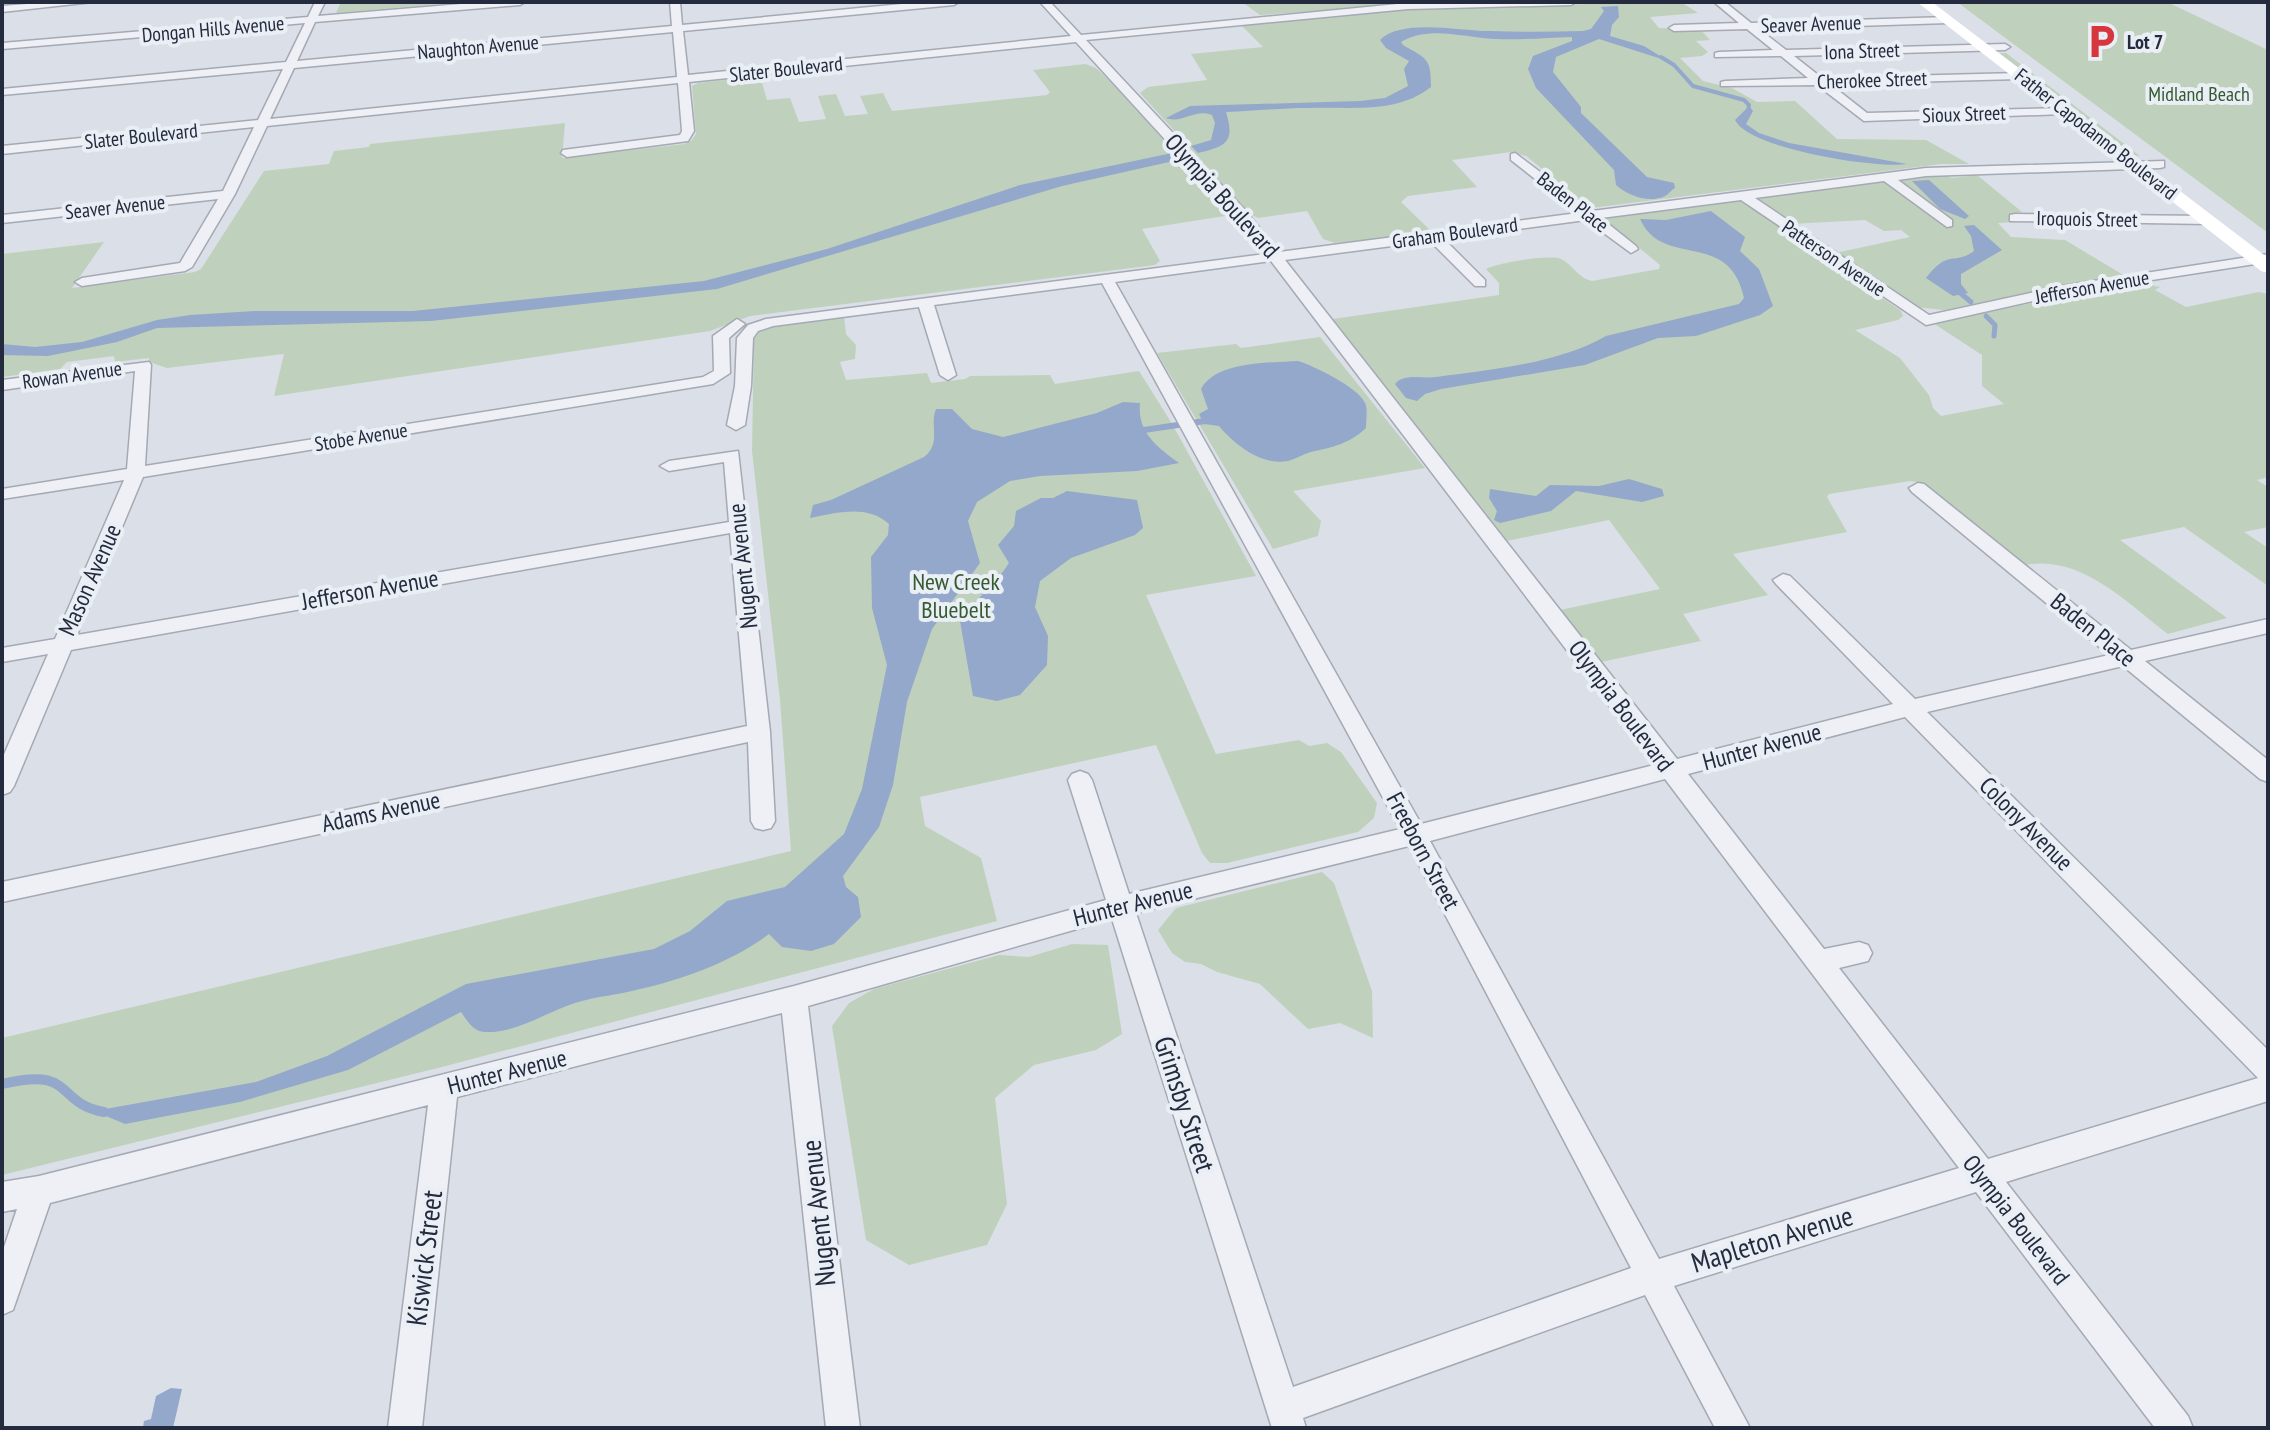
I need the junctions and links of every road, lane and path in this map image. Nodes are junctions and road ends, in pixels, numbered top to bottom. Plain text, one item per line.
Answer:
1 (88, 2) edge
2 (320, 2) edge
3 (520, 2) edge
4 (675, 2) edge
5 (954, 2) edge
6 (1045, 2) edge
7 (1571, 2) edge
8 (1719, 2) edge
9 (1924, 2) edge
10 (1945, 2) edge
11 (9, 7) edge
12 (1948, 20) junction
13 (311, 21) junction
14 (1752, 26) junction
15 (679, 28) junction
16 (1674, 28) dead end
17 (1079, 39) junction
18 (2, 46) edge
19 (1983, 47) junction
20 (2005, 47) junction
21 (1785, 53) junction
22 (1719, 55) dead end
23 (290, 65) junction
24 (2019, 76) junction
25 (684, 80) junction
26 (1822, 82) junction
27 (1725, 84) dead end
28 (2, 92) edge
29 (2065, 111) junction
30 (262, 123) junction
31 (2, 150) edge
32 (567, 153) dead end
33 (1515, 157) dead end
34 (2134, 164) junction
35 (2160, 164) junction
36 (1886, 177) junction
37 (228, 194) junction
38 (1742, 195) junction
39 (1590, 214) junction
40 (2015, 218) dead end
41 (2, 219) edge
42 (2208, 220) junction
43 (1947, 223) dead end
44 (1433, 236) junction
45 (1631, 249) dead end
46 (1276, 256) junction
47 (2266, 258) edge
48 (1106, 278) junction
49 (82, 282) dead end
50 (1480, 283) dead end
51 (925, 301) junction
52 (1926, 320) joint
53 (745, 326) junction
54 (143, 365) joint
55 (948, 375) dead end
56 (2, 385) edge
57 (743, 386) junction
58 (655, 401) dead end
59 (736, 425) dead end
60 (669, 466) dead end
61 (136, 473) junction
62 (1918, 488) dead end
63 (2, 494) edge
64 (739, 526) junction
65 (1783, 580) dead end
66 (2268, 626) edge
67 (62, 644) junction
68 (2, 655) edge
69 (2126, 657) junction
70 (1910, 708) junction
71 (759, 732) junction
72 (1670, 771) junction
73 (2268, 773) edge
74 (1080, 780) dead end
75 (2, 786) edge
76 (763, 821) dead end
77 (1415, 835) junction
78 (2, 892) edge
79 (1122, 906) junction
80 (1859, 953) dead end
81 (1817, 962) junction
82 (794, 998) junction
83 (2268, 1069) edge
84 (444, 1088) junction
85 (2268, 1088) edge
86 (1981, 1175) junction
87 (39, 1191) junction
88 (2, 1197) edge
89 (1651, 1277) junction
90 (2, 1299) edge
91 (1286, 1418) edge
92 (405, 1428) edge
93 (843, 1428) edge
94 (1733, 1428) edge
95 (2176, 1428) edge

1 - 11 street
2 - 13 street
3 - 13 street, Dongan Hills Avenue
4 - 15 street
5 - 15 street, Naughton Avenue
6 - 17 street, Olympia Boulevard
7 - 17 street, Slater Boulevard
8 - 14 street
9 - 12 main road, Father Capodanno Boulevard
10 - 20 main road, Father Capodanno Boulevard
12 - 14 street, Seaver Avenue
12 - 19 main road, Father Capodanno Boulevard
13 - 18 street, Dongan Hills Avenue
13 - 23 street
14 - 16 street, Seaver Avenue
14 - 21 street
15 - 23 street, Naughton Avenue
15 - 25 street
17 - 25 street, Slater Boulevard
17 - 46 street, Olympia Boulevard
19 - 20 street, Iona Street
19 - 21 street, Iona Street
19 - 24 main road, Father Capodanno Boulevard
20 - 35 main road, Father Capodanno Boulevard
21 - 22 street, Iona Street
21 - 26 street
23 - 28 street, Naughton Avenue
23 - 30 street
24 - 26 street, Cherokee Street
24 - 29 main road, Father Capodanno Boulevard
25 - 30 street, Slater Boulevard
25 - 32 street
26 - 27 street, Cherokee Street
26 - 29 street, Sioux Street
29 - 34 main road, Father Capodanno Boulevard
30 - 31 street, Slater Boulevard
30 - 37 street
33 - 39 street, Baden Place
34 - 35 street, Graham Boulevard
34 - 36 street, Graham Boulevard
34 - 42 main road, Father Capodanno Boulevard
35 - 47 main road, Father Capodanno Boulevard
36 - 38 street, Graham Boulevard
36 - 43 street
37 - 41 street, Seaver Avenue
37 - 49 street
38 - 39 street, Graham Boulevard
38 - 52 street, Patterson Avenue
39 - 44 street, Graham Boulevard
39 - 45 street, Baden Place
40 - 42 street, Iroquois Street
42 - 47 main road, Father Capodanno Boulevard
44 - 46 street, Graham Boulevard
44 - 50 street
46 - 48 street, Graham Boulevard
46 - 72 street, Olympia Boulevard
47 - 52 street, Jefferson Avenue
48 - 51 street, Graham Boulevard
48 - 77 street, Freeborn Street
51 - 53 street, Graham Boulevard
51 - 55 street
53 - 57 street
53 - 61 street, Stobe Avenue
54 - 56 street, Rowan Avenue
54 - 61 street, Mason Avenue
57 - 58 street
57 - 59 street
60 - 64 street, Nugent Avenue
61 - 63 street, Stobe Avenue
61 - 67 street, Mason Avenue
62 - 69 street, Baden Place
64 - 67 street, Jefferson Avenue
64 - 71 street, Nugent Avenue
65 - 70 street, Colony Avenue
66 - 69 street, Hunter Avenue
67 - 68 street, Jefferson Avenue
67 - 75 street, Mason Avenue
69 - 70 street, Hunter Avenue
69 - 73 street, Baden Place
70 - 72 street, Hunter Avenue
70 - 83 street, Colony Avenue
71 - 76 street, Nugent Avenue
71 - 78 street, Adams Avenue
72 - 77 street, Hunter Avenue
72 - 81 street, Olympia Boulevard
74 - 79 street, Grimsby Street
77 - 79 street, Hunter Avenue
77 - 89 street, Freeborn Street
79 - 82 street, Hunter Avenue
79 - 91 street, Grimsby Street
80 - 81 street
81 - 86 street, Olympia Boulevard
82 - 84 street, Hunter Avenue
82 - 93 street, Nugent Avenue
84 - 87 street, Hunter Avenue
84 - 92 street, Kiswick Street
85 - 86 street, Mapleton Avenue
86 - 89 street, Mapleton Avenue
86 - 95 street, Olympia Boulevard
87 - 88 street, Hunter Avenue
87 - 90 street
89 - 91 street, Mapleton Avenue
89 - 94 street, Freeborn Street

